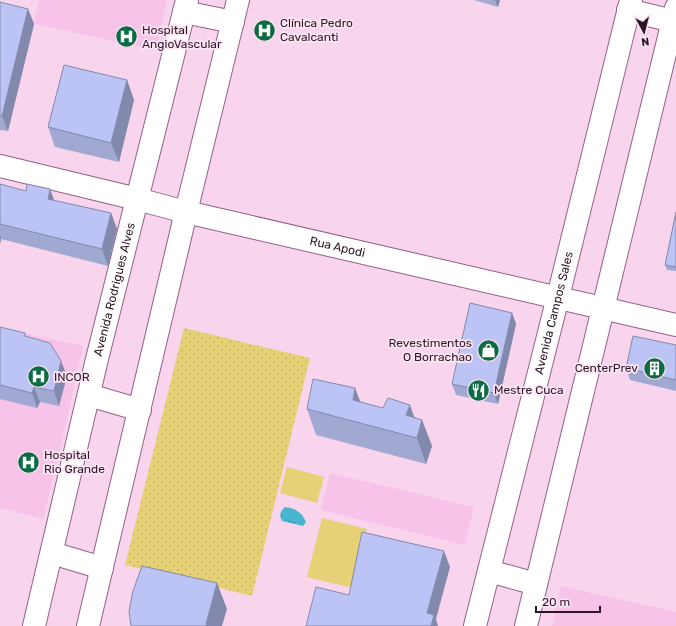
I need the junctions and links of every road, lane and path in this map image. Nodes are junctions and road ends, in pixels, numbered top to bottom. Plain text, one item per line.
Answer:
1 (238, 0) edge
2 (630, 5) edge
3 (186, 6) edge
4 (674, 15) edge
5 (233, 22) junction
6 (0, 166) edge
7 (137, 199) junction
8 (186, 212) junction
9 (558, 297) junction
10 (603, 307) junction
11 (676, 325) edge
12 (90, 395) junction
13 (140, 410) junction
14 (52, 553) junction
15 (102, 568) junction
16 (489, 571) junction
17 (536, 584) junction
18 (34, 626) edge
19 (88, 626) edge
20 (475, 626) edge
21 (526, 626) edge

1 - 5 main road
2 - 4 main road
2 - 9 main road, Avenida Campos Sales
3 - 5 main road
3 - 7 main road, Avenida Rodrigues Alves
4 - 10 main road
5 - 8 main road
6 - 7 main road, Rua Apodi
7 - 8 main road, Rua Apodi
7 - 12 main road, Avenida Rodrigues Alves
8 - 9 main road, Rua Apodi
8 - 13 main road
9 - 10 main road, Rua Apodi
9 - 16 main road, Avenida Campos Sales
10 - 11 main road, Rua Apodi
10 - 17 main road
12 - 13 main road
12 - 14 main road, Avenida Rodrigues Alves
13 - 15 main road
14 - 15 main road
14 - 18 main road, Avenida Rodrigues Alves
15 - 19 main road
16 - 17 main road
16 - 20 main road, Avenida Campos Sales
17 - 21 main road

